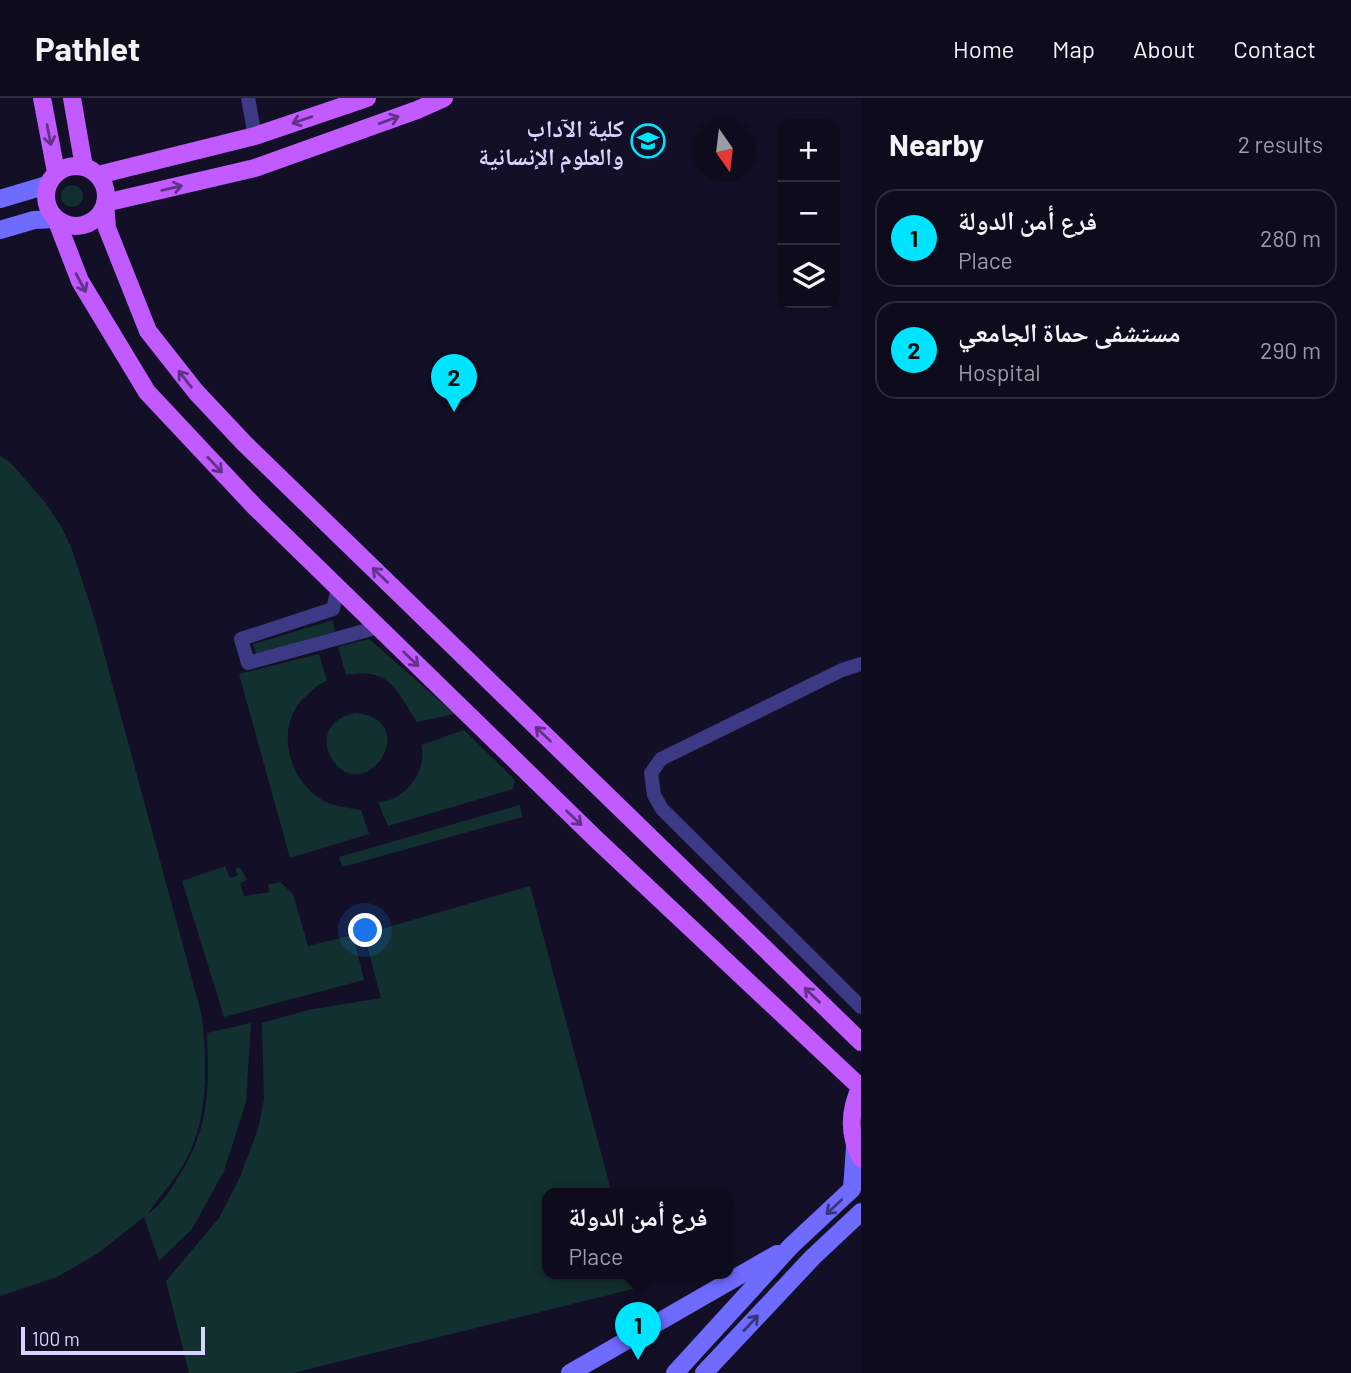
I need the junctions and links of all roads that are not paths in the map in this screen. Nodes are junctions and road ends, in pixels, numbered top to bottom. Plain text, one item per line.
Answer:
1 (42, 98) edge
2 (72, 98) edge
3 (248, 98) edge
4 (367, 98) edge
5 (444, 98) edge
6 (256, 136) junction
7 (91, 171) junction
8 (52, 178) junction
9 (0, 200) edge
10 (105, 203) junction
11 (56, 219) junction
12 (0, 230) edge
13 (338, 588) junction
14 (379, 628) junction
15 (861, 664) edge
16 (861, 1007) edge
17 (861, 1042) edge
18 (861, 1087) edge
19 (858, 1152) edge
20 (861, 1212) edge
21 (791, 1246) junction
22 (734, 1279) edge
23 (734, 1279) edge
24 (570, 1373) edge
25 (675, 1373) edge
26 (704, 1373) edge

1 -> 8 main road
2 - 7 main road
3 - 6 street
4 -> 6 main road
10 -> 5 main road
6 - 7 main road
7 - 8 main road
7 - 10 main road
8 - 9 main road
8 - 11 main road
10 - 11 main road
17 -> 10 main road
11 - 12 main road
11 -> 13 main road
13 - 14 main road
13 - 14 street
14 -> 18 main road
15 - 16 street
18 - 19 main road
19 -> 21 main road
26 -> 20 main road
21 - 23 main road
21 - 25 main road
22 - 24 main road

